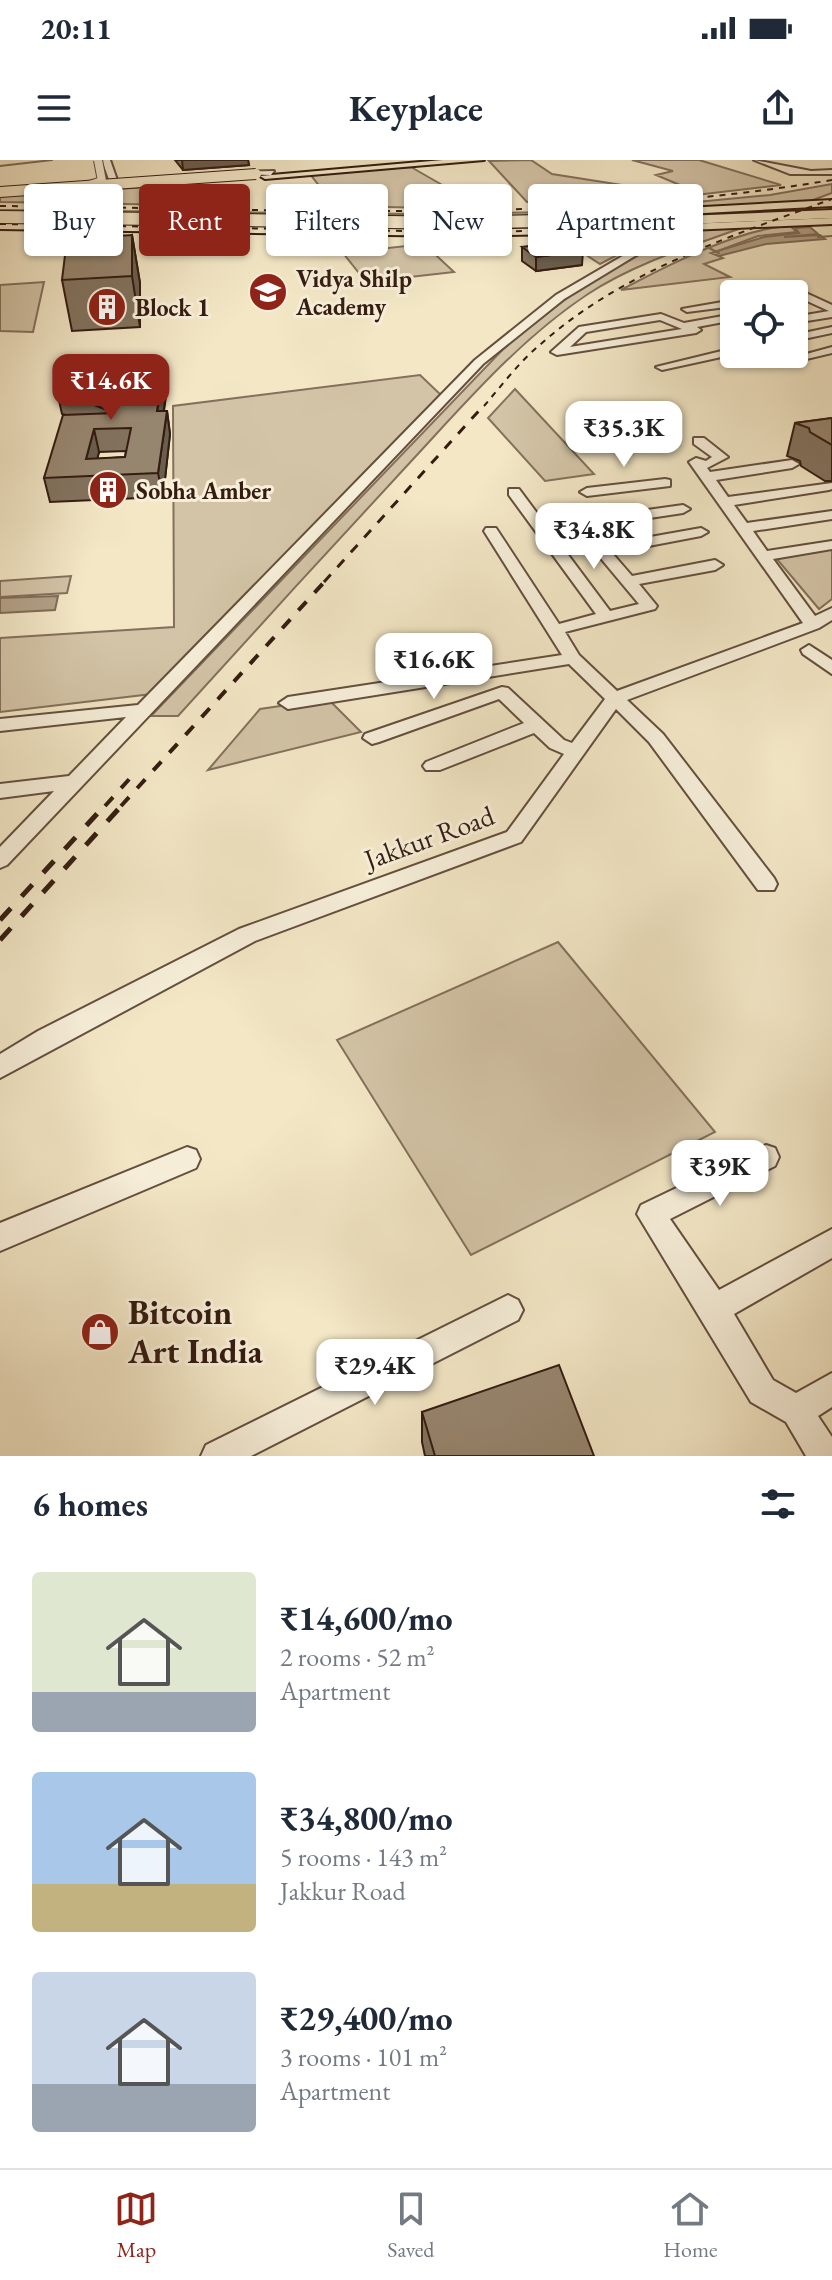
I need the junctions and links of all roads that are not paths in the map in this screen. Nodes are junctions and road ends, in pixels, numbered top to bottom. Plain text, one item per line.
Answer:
1 (98, 160) edge
2 (106, 160) edge
3 (479, 160) edge
4 (758, 160) edge
5 (444, 161) edge
6 (388, 166) junction
7 (832, 172) edge
8 (264, 174) junction
9 (284, 174) junction
10 (92, 184) edge
11 (115, 184) edge
12 (116, 184) edge
13 (123, 184) edge
14 (123, 184) edge
15 (24, 191) edge
16 (24, 191) edge
17 (0, 193) edge
18 (832, 203) edge
19 (832, 212) edge
20 (123, 215) edge
21 (24, 218) edge
22 (703, 219) edge
23 (0, 220) edge
24 (832, 221) edge
25 (24, 222) edge
26 (528, 225) edge
27 (703, 227) edge
28 (123, 228) edge
29 (528, 229) edge
30 (630, 256) edge
31 (832, 295) edge
32 (808, 298) edge
33 (808, 299) edge
34 (720, 305) edge
35 (687, 309) dead end
36 (832, 311) edge
37 (808, 317) edge
38 (720, 319) edge
39 (683, 326) junction
40 (832, 330) edge
41 (720, 332) edge
42 (716, 333) dead end
43 (808, 335) edge
44 (832, 350) edge
45 (720, 354) edge
46 (808, 356) edge
47 (662, 367) dead end
48 (699, 441) dead end
49 (792, 464) dead end
50 (700, 468) junction
51 (665, 483) dead end
52 (829, 486) dead end
53 (514, 492) dead end
54 (725, 502) junction
55 (683, 509) dead end
56 (568, 510) dead end
57 (832, 515) edge
58 (609, 520) junction
59 (580, 524) junction
60 (743, 528) junction
61 (491, 531) dead end
62 (701, 532) dead end
63 (832, 545) edge
64 (601, 550) junction
65 (764, 556) junction
66 (715, 565) dead end
67 (628, 581) junction
68 (832, 613) edge
69 (606, 617) junction
70 (813, 625) junction
71 (554, 630) junction
72 (832, 643) edge
73 (573, 658) junction
74 (832, 669) edge
75 (615, 698) junction
76 (288, 703) dead end
77 (144, 710) junction
78 (0, 725) edge
79 (537, 725) junction
80 (372, 738) dead end
81 (576, 752) junction
82 (433, 766) dead end
83 (77, 782) junction
84 (0, 791) edge
85 (0, 860) edge
86 (766, 884) dead end
87 (0, 1067) edge
88 (766, 1157) dead end
89 (187, 1159) dead end
90 (0, 1237) edge
91 (832, 1243) edge
92 (714, 1309) junction
93 (508, 1310) dead end
94 (832, 1389) edge
95 (797, 1411) junction
96 (217, 1456) edge
97 (825, 1456) edge

1 - 10 street, bridge
2 - 11 street
3 - 5 main road
4 - 7 street
5 - 6 main road
6 - 8 main road
6 - 9 main road
8 - 9 main road
8 - 12 main road, bridge
8 - 13 street
8 - 17 main road, bridge
9 - 14 street
15 - 17 main road, bridge
16 - 17 street
18 - 20 main road
19 - 22 highway
21 - 23 main road
23 - 25 main road
23 - 26 highway, bridge
24 - 27 main road
28 - 29 main road
30 - 77 street
31 - 32 street
33 - 36 street
34 - 35 street
36 - 37 street
38 - 39 street
39 - 39 street
40 - 43 street
41 - 42 street
44 - 46 street
45 - 47 street
48 - 50 street
49 - 50 street
50 - 54 street
51 - 58 street
52 - 54 street
53 - 69 street
54 - 60 street
55 - 58 street
56 - 59 street
57 - 60 street
58 - 59 street
59 - 64 street
60 - 65 street
61 - 71 street
62 - 64 street
63 - 65 street
64 - 67 street
65 - 70 street
66 - 67 street
67 - 69 street
68 - 70 street
69 - 71 street
70 - 75 street
71 - 73 street
72 - 74 street
73 - 75 street
73 - 76 street
75 - 81 street, Jakkur Road
75 - 86 street
77 - 78 street
77 - 83 street
79 - 80 street
79 - 81 street
79 - 82 street
81 - 87 street, Jakkur Road
83 - 84 street
83 - 85 street
88 - 92 street
89 - 90 street
91 - 92 street
92 - 95 street
93 - 96 street
94 - 95 street
95 - 97 street

